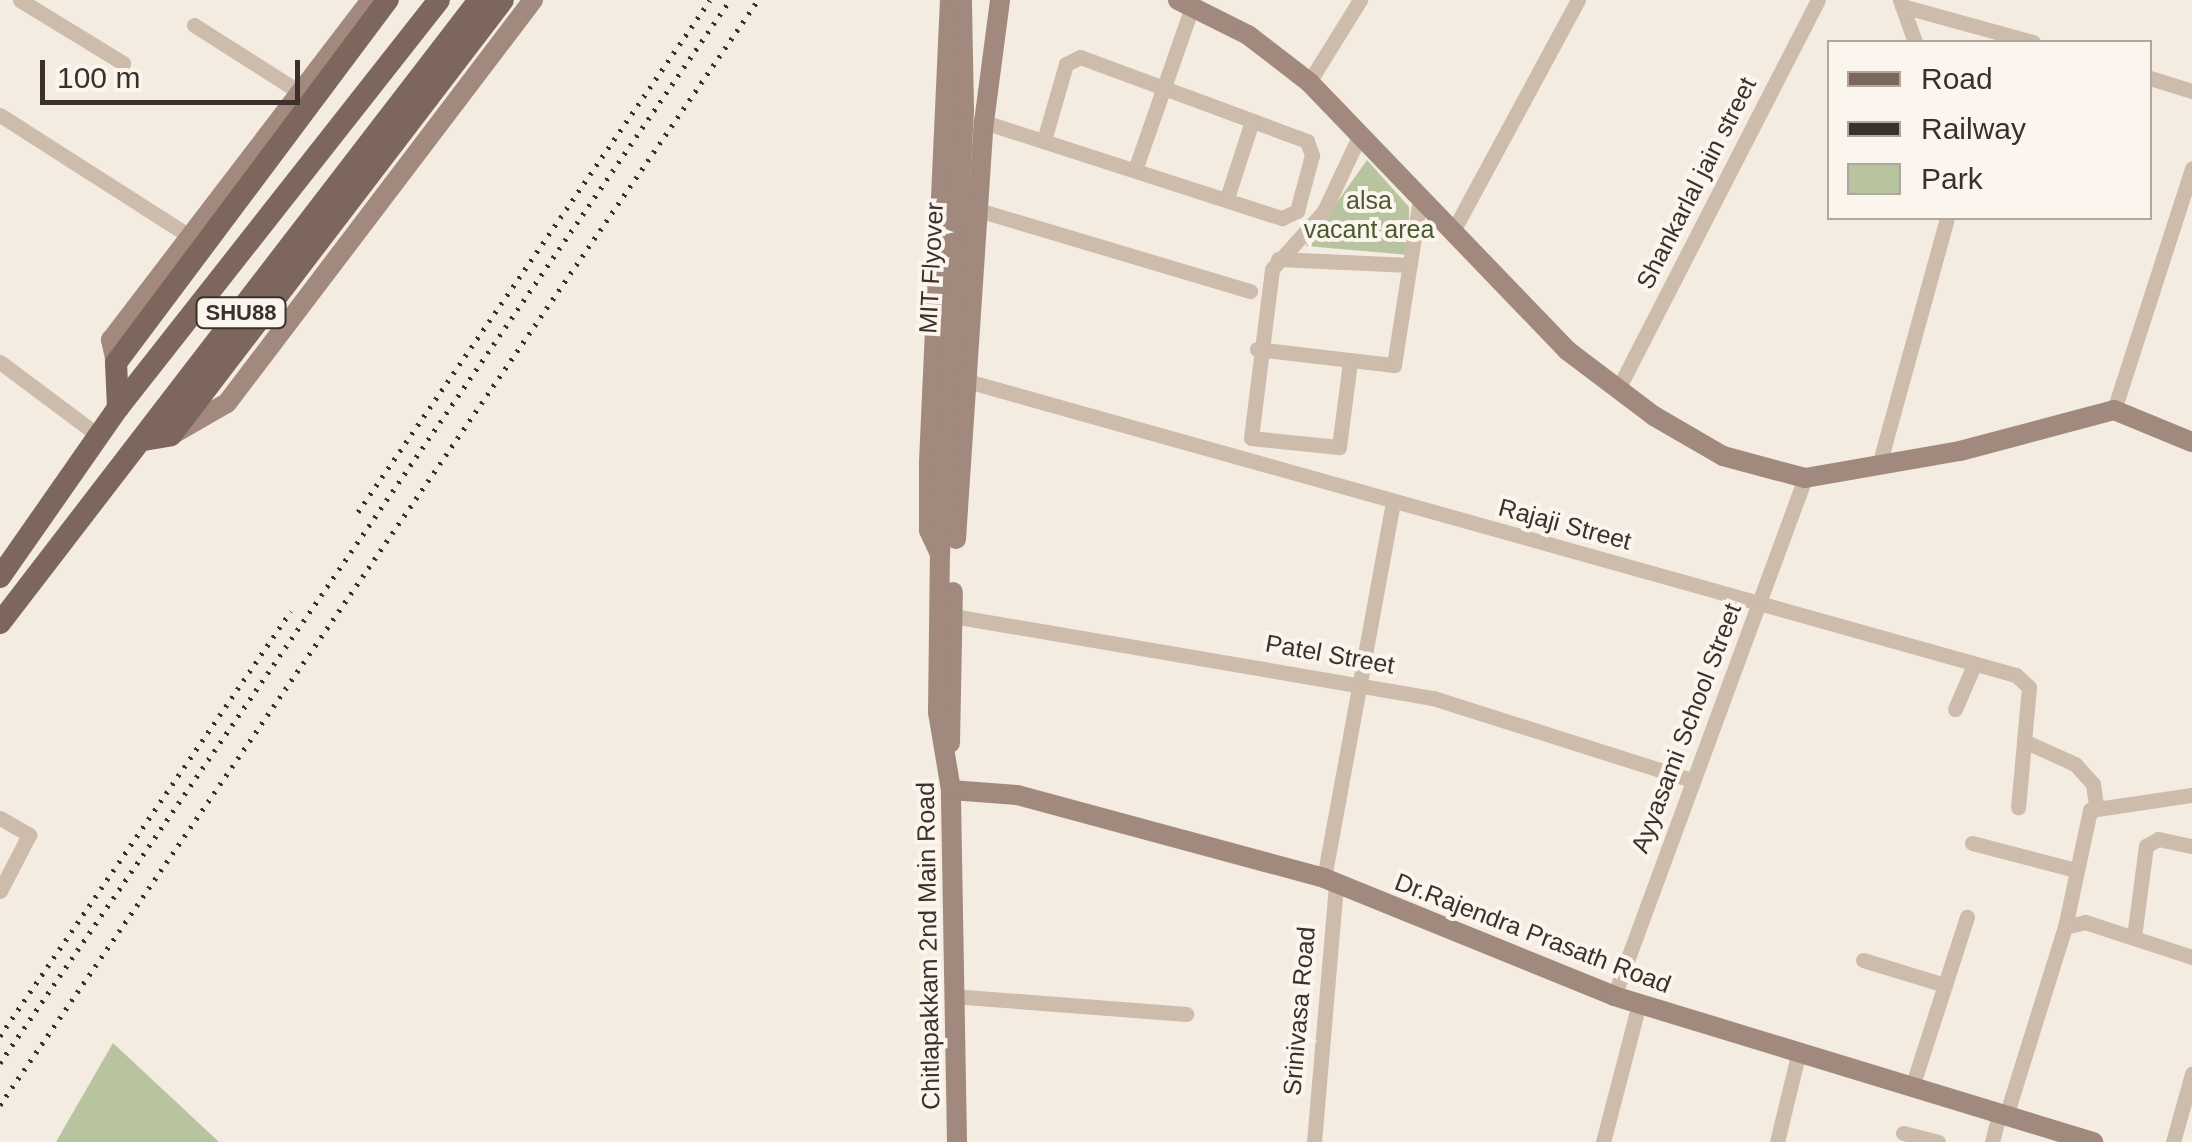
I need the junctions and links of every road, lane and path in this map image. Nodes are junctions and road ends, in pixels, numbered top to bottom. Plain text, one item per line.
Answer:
1 (20, 0) edge
2 (371, 0) edge
3 (388, 0) edge
4 (439, 0) edge
5 (480, 0) edge
6 (504, 0) edge
7 (533, 0) edge
8 (950, 0) edge
9 (962, 0) edge
10 (1000, 0) edge
11 (1360, 0) edge
12 (1578, 0) edge
13 (1818, 0) edge
14 (1185, 3) edge
15 (1901, 3) edge
16 (194, 25) dead end
17 (1915, 40) edge
18 (2027, 40) edge
19 (123, 63) dead end
20 (2152, 79) edge
21 (1310, 82) junction
22 (1162, 89) junction
23 (2192, 91) edge
24 (299, 92) junction
25 (0, 116) edge
26 (984, 122) junction
27 (1252, 122) junction
28 (1360, 135) junction
29 (1044, 140) junction
30 (1136, 166) junction
31 (2192, 168) edge
32 (1227, 198) junction
33 (1420, 199) junction
34 (978, 210) junction
35 (1946, 220) edge
36 (1453, 231) junction
37 (190, 236) junction
38 (1278, 259) junction
39 (1410, 265) junction
40 (1250, 291) dead end
41 (1257, 349) junction
42 (122, 355) junction
43 (0, 362) edge
44 (1350, 362) junction
45 (968, 381) junction
46 (1618, 389) junction
47 (118, 408) junction
48 (2114, 410) junction
49 (172, 435) junction
50 (99, 436) junction
51 (144, 440) junction
52 (2192, 442) edge
53 (1879, 465) junction
54 (1805, 478) junction
55 (1393, 503) junction
56 (946, 544) junction
57 (2, 572) edge
58 (1761, 603) junction
59 (953, 616) junction
60 (0, 624) edge
61 (1974, 665) junction
62 (1360, 683) junction
63 (1955, 709) dead end
64 (2024, 740) junction
65 (948, 750) junction
66 (1690, 780) junction
67 (950, 790) junction
68 (2192, 795) edge
69 (2096, 805) junction
70 (2018, 807) dead end
71 (0, 818) edge
72 (1972, 844) dead end
73 (2192, 846) edge
74 (2076, 870) junction
75 (1330, 881) junction
76 (0, 891) edge
77 (1967, 917) dead end
78 (2065, 927) junction
79 (2134, 937) junction
80 (2192, 957) edge
81 (1863, 960) dead end
82 (1945, 986) junction
83 (952, 996) junction
84 (1614, 996) junction
85 (1639, 1004) junction
86 (1186, 1014) dead end
87 (1799, 1051) junction
88 (2192, 1074) edge
89 (1912, 1087) junction
90 (2002, 1115) junction
91 (1902, 1133) dead end
92 (957, 1142) edge
93 (1314, 1142) edge
94 (1603, 1142) edge
95 (1778, 1142) edge
96 (1938, 1142) edge
97 (1992, 1142) edge
98 (2093, 1142) edge
99 (2173, 1142) edge

1 - 19 street
2 - 24 street
3 - 42 main road
4 - 47 main road, SHU88
5 - 51 main road, SHU88
6 - 49 main road
7 - 49 street
8 - 56 street
9 - 56 street, MIT Flyover
10 - 26 street
11 - 21 street
12 - 36 street
13 - 46 street, Shankarlal jain street
14 - 21 street
14 - 22 street
15 - 17 street
15 - 18 street
16 - 24 street
20 - 23 street
21 - 28 street
22 - 27 street
22 - 29 street
22 - 30 street
24 - 37 street
25 - 37 street
26 - 29 street
26 - 34 street
27 - 32 street
27 - 32 street
28 - 33 street
28 - 38 street
29 - 30 street
30 - 32 street
31 - 48 street
33 - 36 street
33 - 39 street
34 - 40 street
34 - 45 street
35 - 53 street
36 - 46 street
37 - 42 street
38 - 39 street
38 - 41 street
39 - 44 street
41 - 44 street
41 - 44 street
42 - 47 main road
43 - 50 street
45 - 55 street, Rajaji Street
45 - 56 street
46 - 54 street
47 - 50 main road, SHU88
48 - 52 street
48 - 53 street
49 - 51 main road
50 - 57 main road, SHU88
51 - 60 main road, SHU88
53 - 54 street
54 - 58 street, Ayyasami School Street
55 - 58 street, Rajaji Street
55 - 62 street, Srinivasa Road
56 - 59 street
56 - 65 street
58 - 61 street, Rajaji Street
58 - 66 street, Ayyasami School Street
59 - 62 street, Patel Street
59 - 65 street
61 - 63 street
61 - 64 street, Rajaji Street
62 - 66 street, Patel Street
62 - 75 street, Srinivasa Road
64 - 69 street
64 - 70 street, Rajaji Street
65 - 67 street, Chitlapakkam 2nd Main Road
66 - 84 street, Ayyasami School Street
67 - 75 street, Dr.Rajendra Prasath Road
67 - 83 street, Chitlapakkam 2nd Main Road
68 - 69 street
69 - 74 street
71 - 76 street
72 - 74 street
73 - 79 street
74 - 78 street
75 - 84 street, Dr.Rajendra Prasath Road
75 - 93 street, Srinivasa Road
77 - 82 street
78 - 79 street
78 - 90 street
79 - 80 street
81 - 82 street
82 - 89 street
83 - 86 street
83 - 92 street, Chitlapakkam 2nd Main Road
84 - 85 street, Dr.Rajendra Prasath Road
85 - 87 street, Dr.Rajendra Prasath Road
85 - 94 street
87 - 89 street, Dr.Rajendra Prasath Road
87 - 95 street
88 - 99 street
89 - 90 street, Dr.Rajendra Prasath Road
90 - 97 street
90 - 98 street, Dr.Rajendra Prasath Road
91 - 96 street

